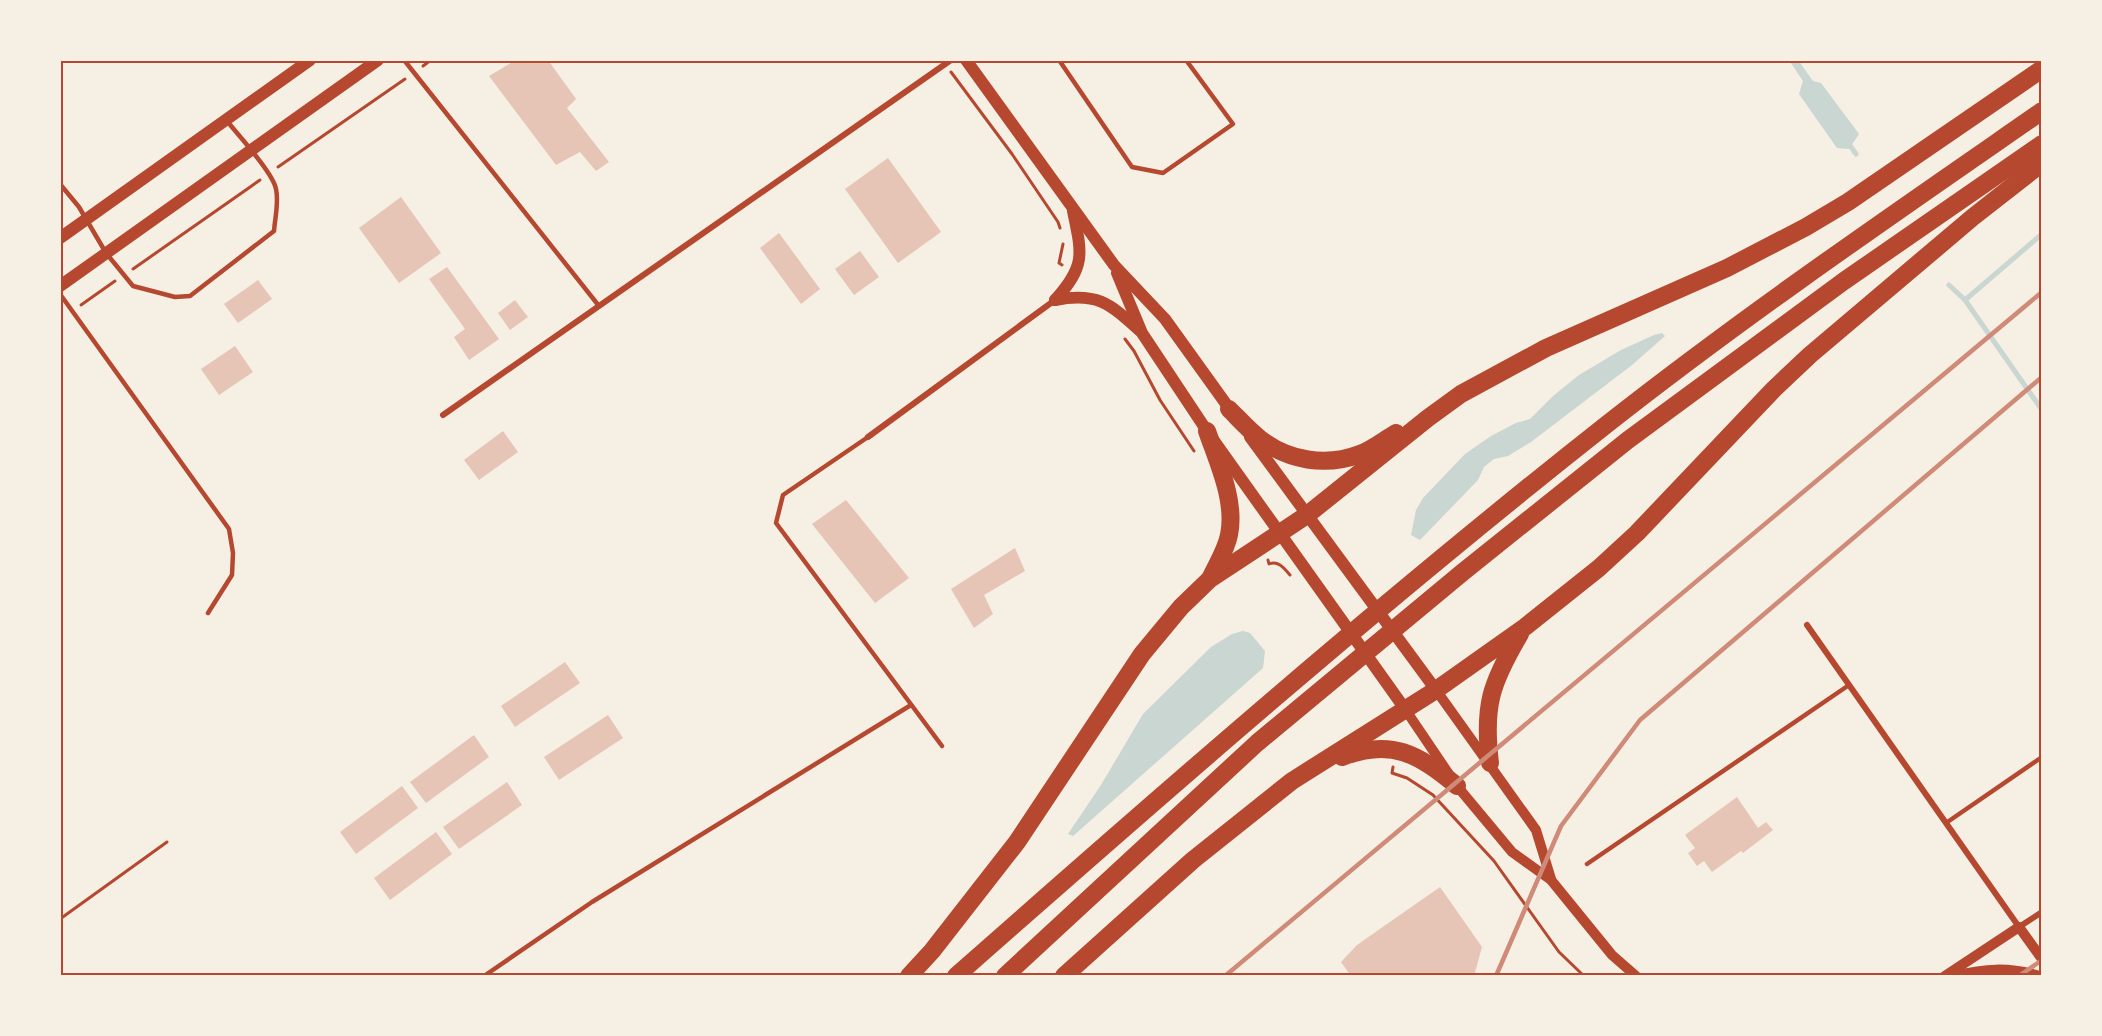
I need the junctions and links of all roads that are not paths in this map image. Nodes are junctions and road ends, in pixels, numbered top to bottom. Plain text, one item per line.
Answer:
1 (310, 60) edge
2 (378, 60) edge
3 (404, 60) edge
4 (951, 60) edge
5 (966, 60) edge
6 (1059, 60) edge
7 (1186, 60) edge
8 (2042, 69) edge
9 (2042, 111) edge
10 (226, 119) junction
11 (2042, 144) edge
12 (250, 151) junction
13 (2042, 163) edge
14 (60, 184) edge
15 (1072, 204) junction
16 (86, 219) junction
17 (60, 238) edge
18 (106, 253) junction
19 (1114, 265) junction
20 (60, 286) edge
21 (60, 294) edge
22 (1055, 300) junction
23 (599, 306) junction
24 (1142, 333) junction
25 (1229, 409) junction
26 (443, 415) dead end
27 (1428, 418) junction
28 (1207, 431) junction
29 (868, 436) joint
30 (1308, 515) junction
31 (1280, 533) junction
32 (1210, 579) junction
33 (208, 614) dead end
34 (1806, 625) dead end
35 (1525, 627) junction
36 (1849, 685) junction
37 (1441, 696) junction
38 (911, 705) junction
39 (1410, 716) junction
40 (942, 746) dead end
41 (2042, 757) edge
42 (1490, 763) junction
43 (1292, 781) junction
44 (1457, 786) junction
45 (1946, 823) junction
46 (1587, 864) dead end
47 (1551, 880) junction
48 (2042, 912) edge
49 (2019, 927) junction
50 (2042, 959) edge
51 (484, 976) edge
52 (909, 976) edge
53 (956, 976) edge
54 (1005, 976) edge
55 (1064, 976) edge
56 (1636, 976) edge
57 (1946, 976) edge
58 (1952, 976) edge
59 (2040, 976) edge

1 - 10 main road
2 - 12 main road
3 - 23 lane
4 - 23 street
5 - 15 main road
6 - 7 lane
8 - 27 highway
9 - 53 highway
10 - 12 lane
10 - 16 main road
11 - 54 highway
12 - 18 main road
12 - 18 lane
13 - 35 highway
14 - 16 lane
15 - 19 main road
15 - 22 main road
16 - 17 main road
16 - 18 lane
18 - 20 main road
19 - 24 main road
19 - 25 main road
21 - 33 lane
22 - 24 main road
22 - 29 street
23 - 26 street
24 - 28 main road
25 - 27 highway
25 - 30 main road
27 - 30 highway
28 - 31 main road
28 - 32 highway
29 - 38 lane
30 - 31 highway
30 - 37 main road
31 - 32 highway
31 - 39 main road
32 - 52 highway
34 - 36 street
35 - 37 highway
35 - 42 highway
36 - 45 street
36 - 46 lane
37 - 39 highway
37 - 42 street
38 - 40 lane
38 - 51 lane
39 - 43 highway
39 - 44 street
41 - 45 lane
42 - 47 street
43 - 44 highway
43 - 55 highway
44 - 47 street
45 - 49 street
47 - 56 street
48 - 49 street
49 - 50 street
49 - 57 street
58 - 59 street

